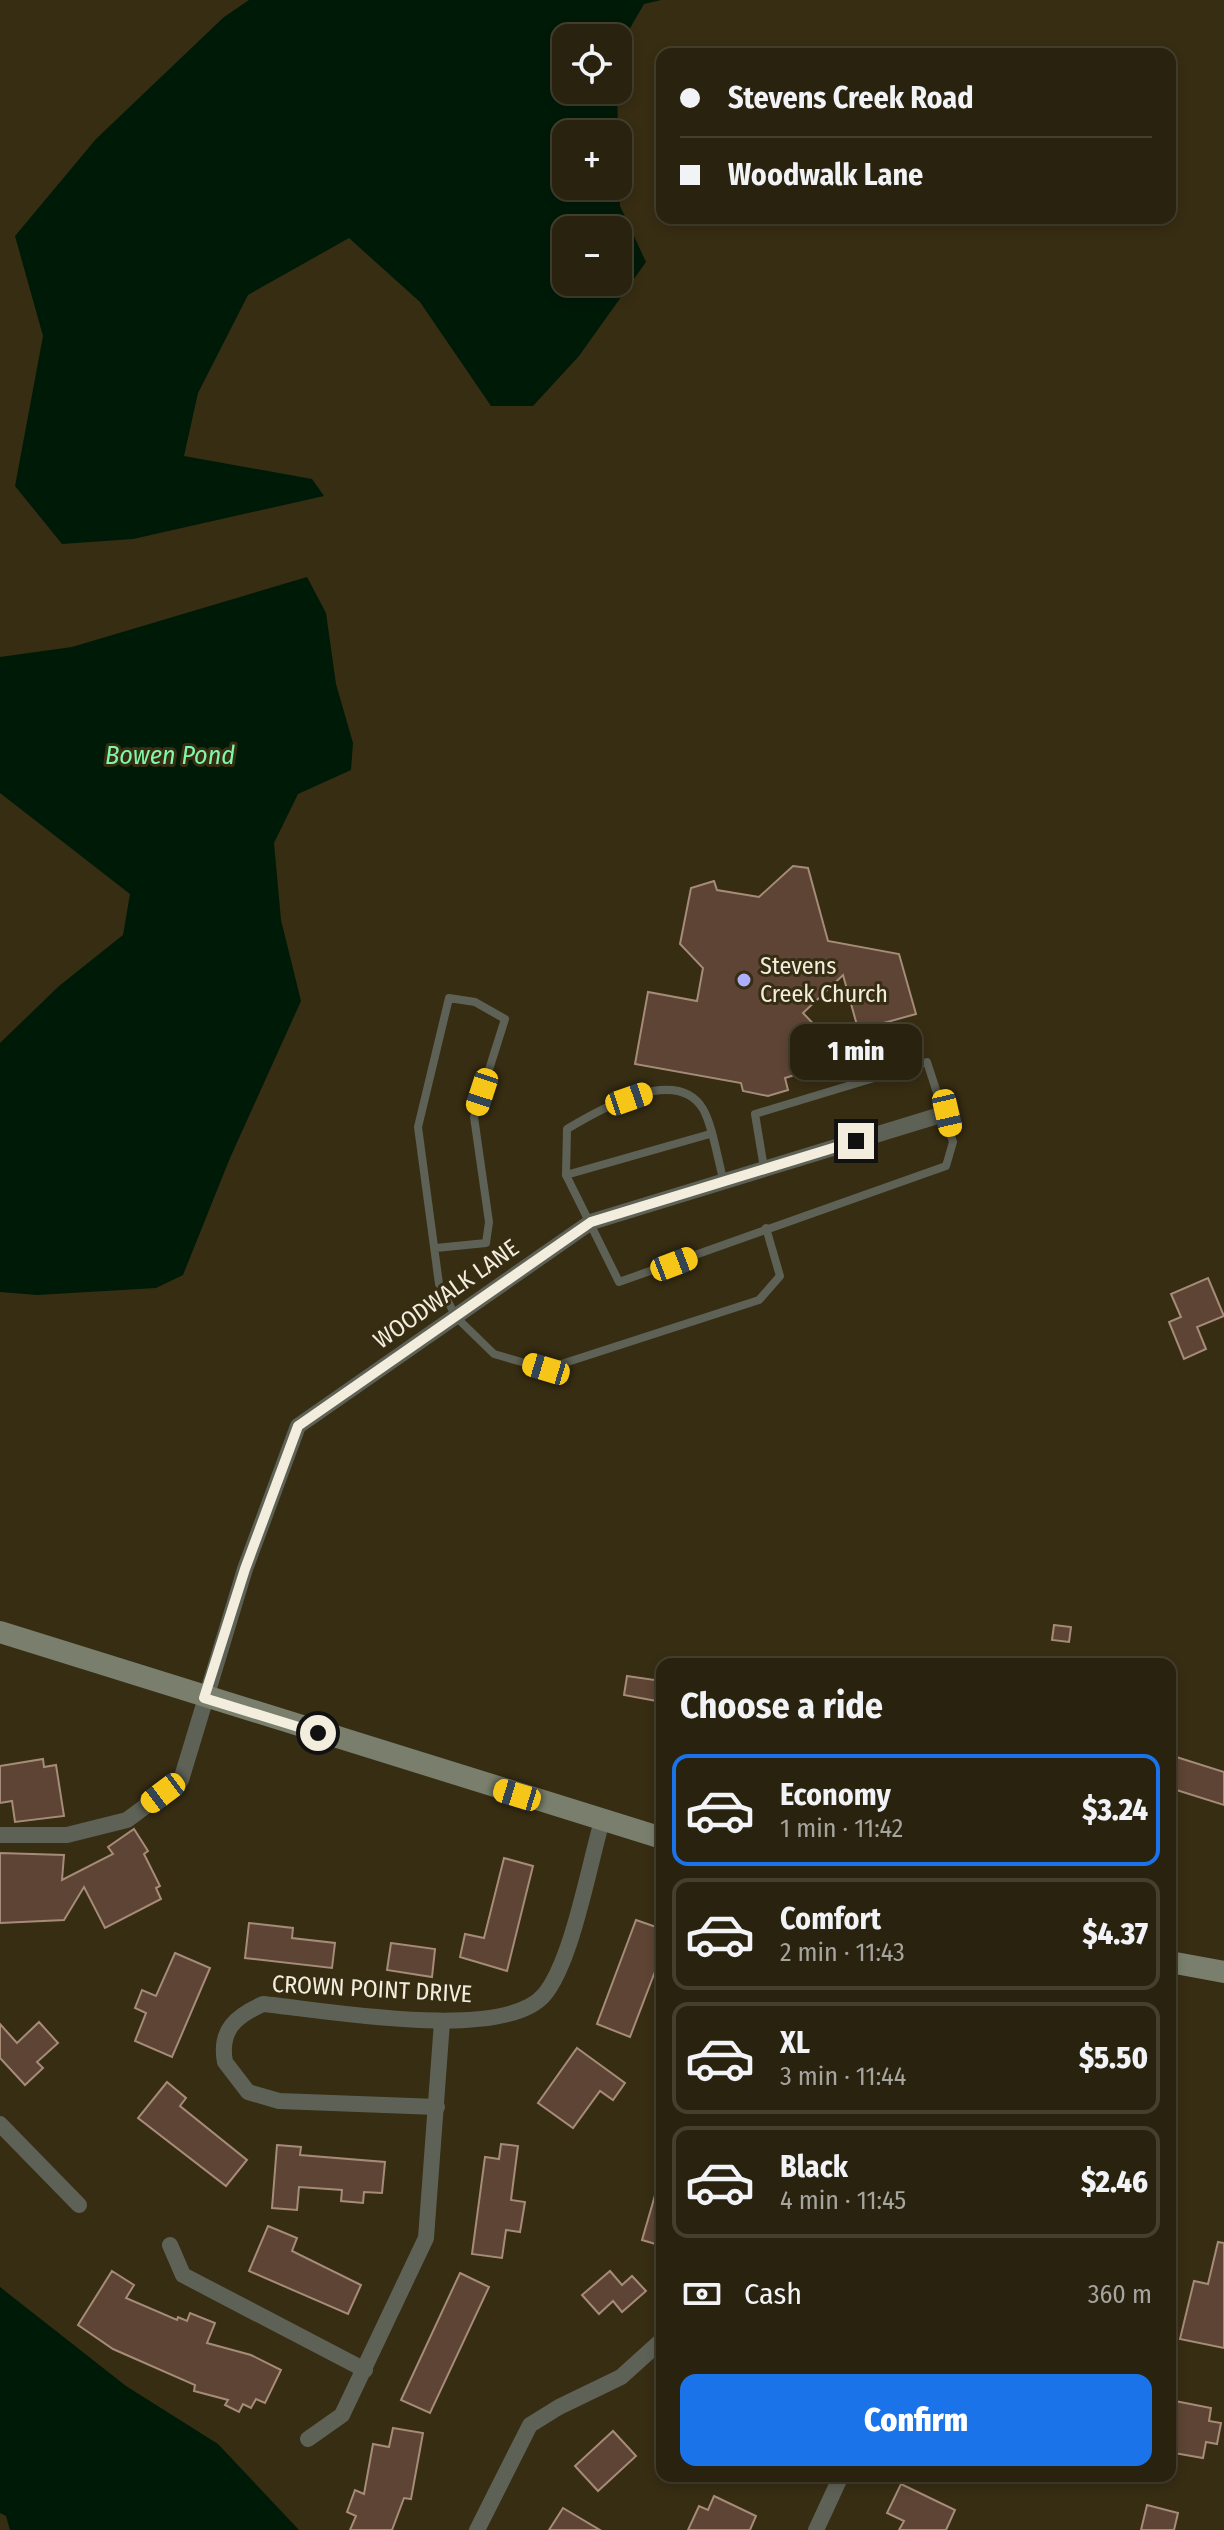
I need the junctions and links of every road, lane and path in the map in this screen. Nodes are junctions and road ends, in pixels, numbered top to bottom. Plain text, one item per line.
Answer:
1 (947, 1113) junction
2 (710, 1134) junction
3 (765, 1169) junction
4 (566, 1175) junction
5 (724, 1182) junction
6 (591, 1222) junction
7 (766, 1228) junction
8 (436, 1248) junction
9 (456, 1317) junction
10 (0, 1632) edge
11 (204, 1698) junction
12 (602, 1821) junction
13 (0, 1835) edge
14 (656, 1836) edge
15 (1176, 1963) edge
16 (1224, 1972) edge
17 (442, 2022) junction
18 (437, 2107) junction
19 (0, 2124) edge
20 (79, 2205) dead end
21 (170, 2245) dead end
22 (656, 2345) edge
23 (365, 2370) junction
24 (308, 2439) dead end
25 (838, 2482) edge
26 (477, 2530) edge
27 (816, 2530) edge

1 - 3 street, WOODWALK LANE
1 - 3 lane
1 - 7 lane
2 - 4 lane
2 - 4 lane
2 - 5 lane
3 - 5 street, WOODWALK LANE
4 - 6 lane
5 - 6 street, WOODWALK LANE
6 - 7 lane
6 - 9 street, WOODWALK LANE
7 - 9 lane
8 - 8 lane
8 - 9 lane
9 - 11 street, WOODWALK LANE
10 - 11 street
11 - 12 street
11 - 13 street, WOODWALK LANE
12 - 14 street
12 - 17 street, CROWN POINT DRIVE
15 - 16 street
17 - 18 street
17 - 18 street, CROWN POINT DRIVE
18 - 23 street
19 - 20 street
21 - 23 street
22 - 26 street
23 - 24 street
25 - 27 street

